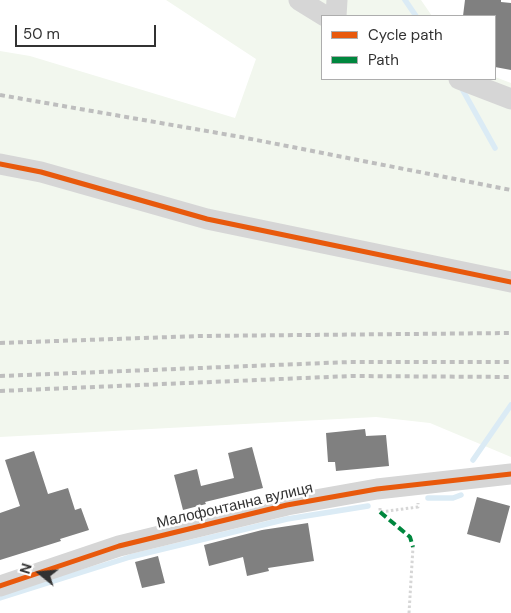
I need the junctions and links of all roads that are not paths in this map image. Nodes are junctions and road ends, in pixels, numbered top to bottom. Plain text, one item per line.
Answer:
1 (299, 0) edge
2 (337, 0) edge
3 (323, 15) edge
4 (336, 15) edge
5 (466, 81) edge
6 (511, 99) edge
7 (0, 164) edge
8 (511, 282) edge
9 (511, 474) edge
10 (0, 586) edge

1 - 3 street
2 - 4 street
5 - 6 street
7 - 8 street
9 - 10 street, Малофонтанна вулиця

